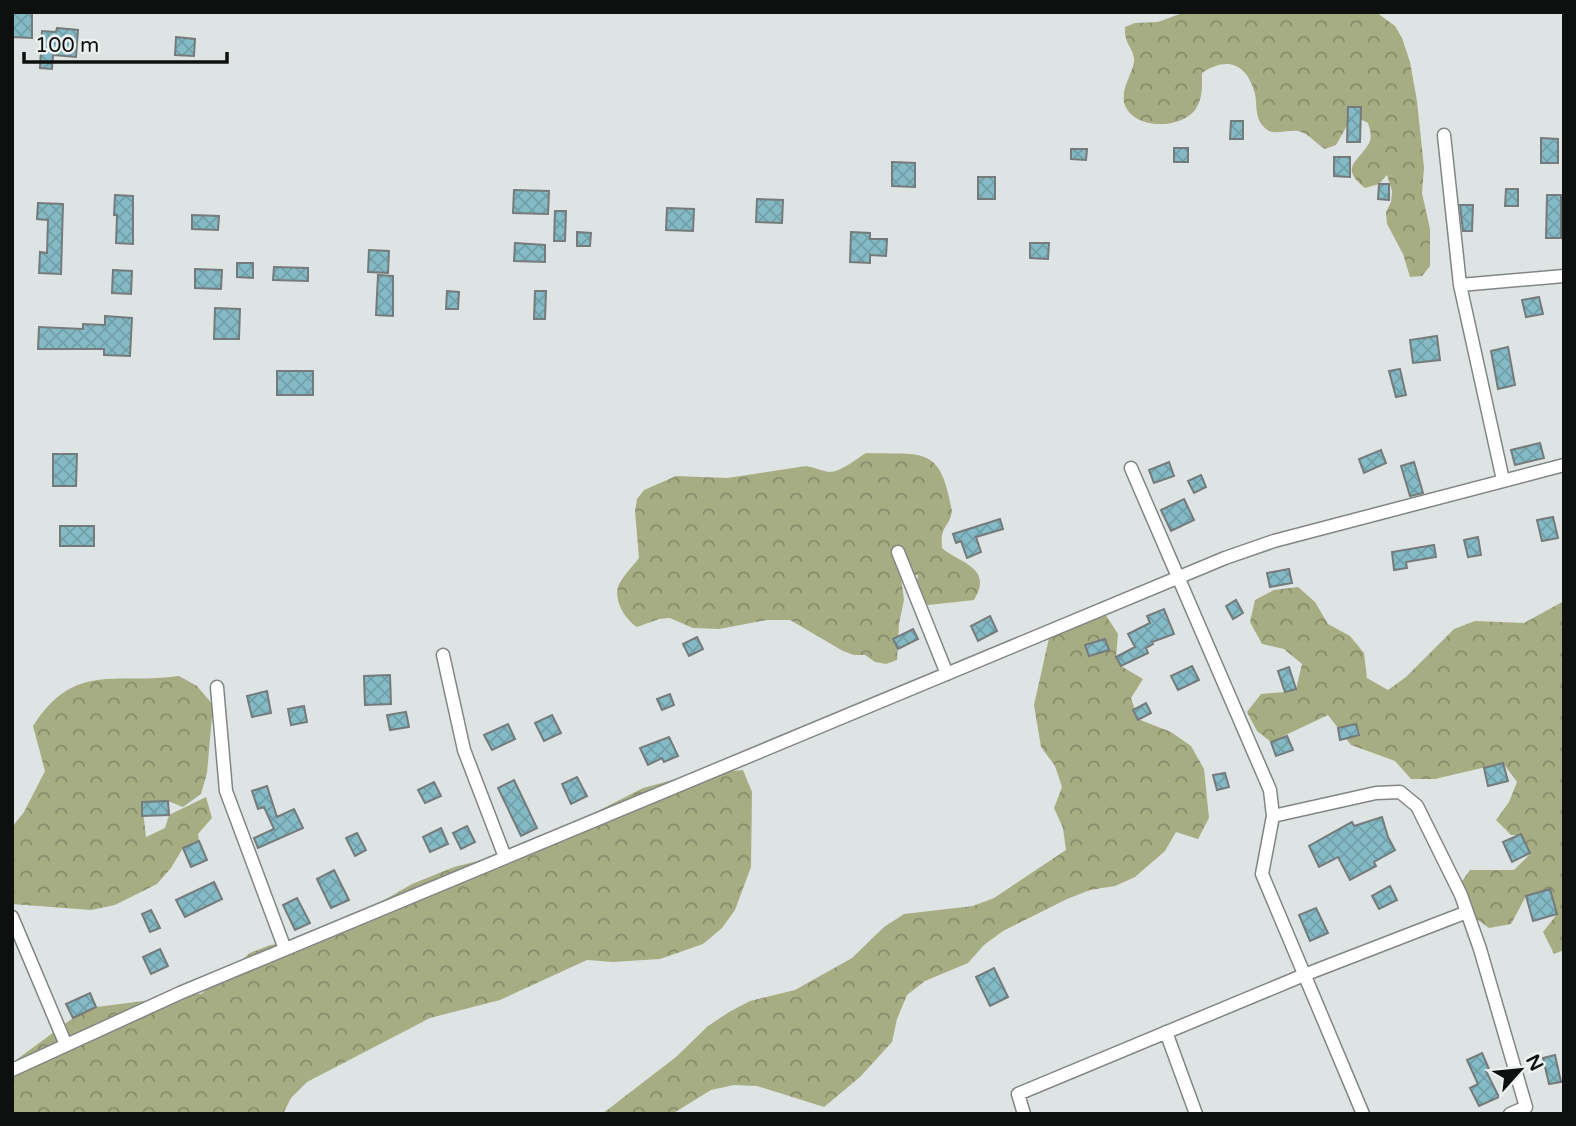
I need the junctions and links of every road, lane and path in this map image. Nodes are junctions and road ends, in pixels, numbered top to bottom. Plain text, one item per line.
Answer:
1 (1444, 135) dead end
2 (1564, 276) edge
3 (1460, 285) junction
4 (1564, 465) edge
5 (1131, 468) dead end
6 (1503, 480) junction
7 (898, 552) dead end
8 (1178, 578) junction
9 (443, 655) dead end
10 (947, 674) junction
11 (217, 687) dead end
12 (1273, 816) junction
13 (505, 858) junction
14 (1467, 912) junction
15 (12, 917) edge
16 (285, 949) junction
17 (1304, 975) junction
18 (1166, 1032) junction
19 (66, 1045) junction
20 (12, 1070) edge
21 (1024, 1114) edge
22 (1196, 1114) edge
23 (1363, 1114) edge
24 (1510, 1114) edge

1 - 3 street
2 - 3 street
3 - 6 street
4 - 6 street
5 - 8 street
6 - 8 street
7 - 10 street
8 - 10 street
8 - 12 street
9 - 13 street
10 - 13 street
11 - 16 street
12 - 14 street
12 - 17 street
13 - 16 street
14 - 17 street
14 - 24 street
15 - 19 street
16 - 19 street
17 - 18 street
17 - 23 street
18 - 21 street
18 - 22 street
19 - 20 street

